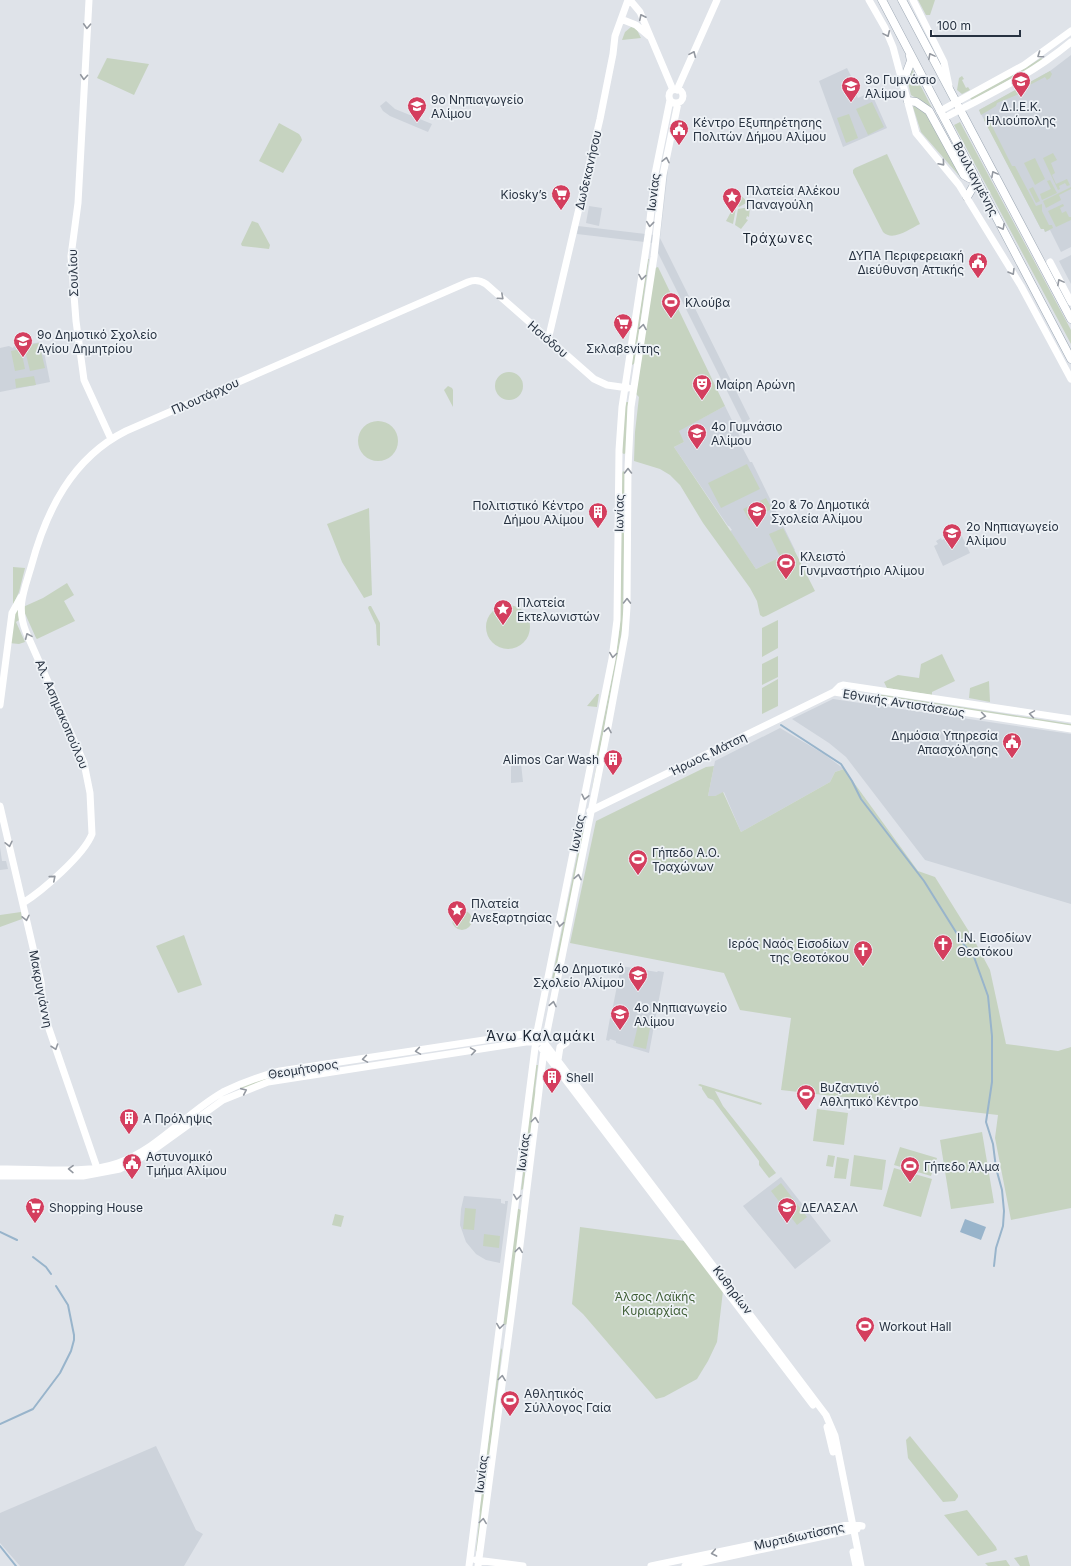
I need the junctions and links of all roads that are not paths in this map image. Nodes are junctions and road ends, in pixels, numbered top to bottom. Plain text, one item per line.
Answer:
1 (89, 0) edge
2 (629, 0) edge
3 (717, 0) edge
4 (869, 0) edge
5 (882, 0) edge
6 (902, 0) edge
7 (913, 0) edge
8 (621, 19) junction
9 (1071, 31) edge
10 (649, 36) junction
11 (1071, 42) edge
12 (909, 51) junction
13 (903, 82) junction
14 (675, 90) junction
15 (950, 90) junction
16 (670, 100) junction
17 (908, 101) junction
18 (956, 102) junction
19 (678, 103) junction
20 (960, 110) junction
21 (942, 115) junction
22 (976, 180) junction
23 (967, 197) junction
24 (1050, 262) dead end
25 (468, 282) joint
26 (1071, 302) edge
27 (1071, 319) edge
28 (548, 340) junction
29 (1071, 358) edge
30 (1071, 379) edge
31 (624, 387) junction
32 (634, 388) junction
33 (111, 439) junction
34 (23, 594) junction
35 (834, 692) junction
36 (0, 705) edge
37 (1071, 720) edge
38 (1071, 729) edge
39 (0, 806) edge
40 (592, 810) junction
41 (581, 813) junction
42 (22, 902) junction
43 (537, 1032) junction
44 (536, 1041) junction
45 (545, 1042) junction
46 (566, 1043) dead end
47 (544, 1051) junction
48 (557, 1064) junction
49 (540, 1076) junction
50 (0, 1168) edge
51 (97, 1168) junction
52 (0, 1176) edge
53 (851, 1528) junction
54 (470, 1563) edge
55 (479, 1564) edge
56 (523, 1566) edge
57 (651, 1566) edge
58 (685, 1566) edge
59 (856, 1566) edge
60 (861, 1566) edge

1 -> 33 street, Σουλίου
2 - 8 street, Δωδεκανήσου
10 -> 2 street
14 -> 3 street
4 -> 13 street
5 - 12 main road, Βουλιαγμένης
15 -> 6 main road, Βουλιαγμένης
7 - 15 street
8 - 10 street
8 - 28 street, Δωδεκανήσου
9 -> 18 street
10 - 14 street
11 - 20 street
12 - 13 main road
12 - 21 main road, Βουλιαγμένης
13 - 17 street
14 - 16 street
14 - 19 street
15 - 18 main road, Βουλιαγμένης
16 - 19 street
16 -> 31 street, Ιωνίας
17 - 22 main road
17 -> 23 street
18 - 20 main road, Βουλιαγμένης
18 - 21 street
32 -> 19 street, Ιωνίας
20 - 21 street
27 -> 20 main road, Βουλιαγμένης
21 - 22 main road, Βουλιαγμένης
22 - 23 main road
22 -> 29 main road, Βουλιαγμένης
23 -> 30 street
26 -> 24 street
25 -> 28 street, Ησιόδου
25 - 33 street, Πλουτάρχου
28 - 31 street, Ησιόδου
31 - 32 street, Ησιόδου
31 -> 41 street, Ιωνίας
40 -> 32 street, Ιωνίας
33 - 34 street, Πλουτάρχου
34 - 36 street
42 -> 34 street, Αλ. Ασημακοπούλου
37 -> 35 street, Εθνικής Αντιστάσεως
35 -> 38 street, Εθνικής Αντιστάσεως
35 - 40 street, Ήρωος Μάτση
39 -> 42 street, Μακρυγιάννη
40 - 41 street, Ήρωος Μάτση
45 -> 40 street, Ιωνίας
41 -> 43 street, Ιωνίας
42 -> 51 street, Μακρυγιάννη
43 - 44 street, Ιωνίας
43 - 45 street
43 -> 51 street, Θεομήτορος
44 - 45 street, Θεομήτορος
44 - 47 street
52 -> 44 street, Θεομήτορος
44 -> 54 street, Ιωνίας
45 - 47 street, Ιωνίας
45 - 48 street, Κυθηρίων
46 - 48 street
47 - 48 street, Κυθηρίων
47 - 49 street, Ιωνίας
48 - 49 street
48 - 53 street, Κυθηρίων
55 -> 49 street, Ιωνίας
51 -> 50 street, Θεομήτορος
53 -> 57 street, Μυρτιδιωτίσσης
53 - 58 street, Μυρτιδιωτίσσης
53 - 59 street, Κυθηρίων
53 - 60 street, Κυθηρίων
54 - 55 street
55 - 56 street

